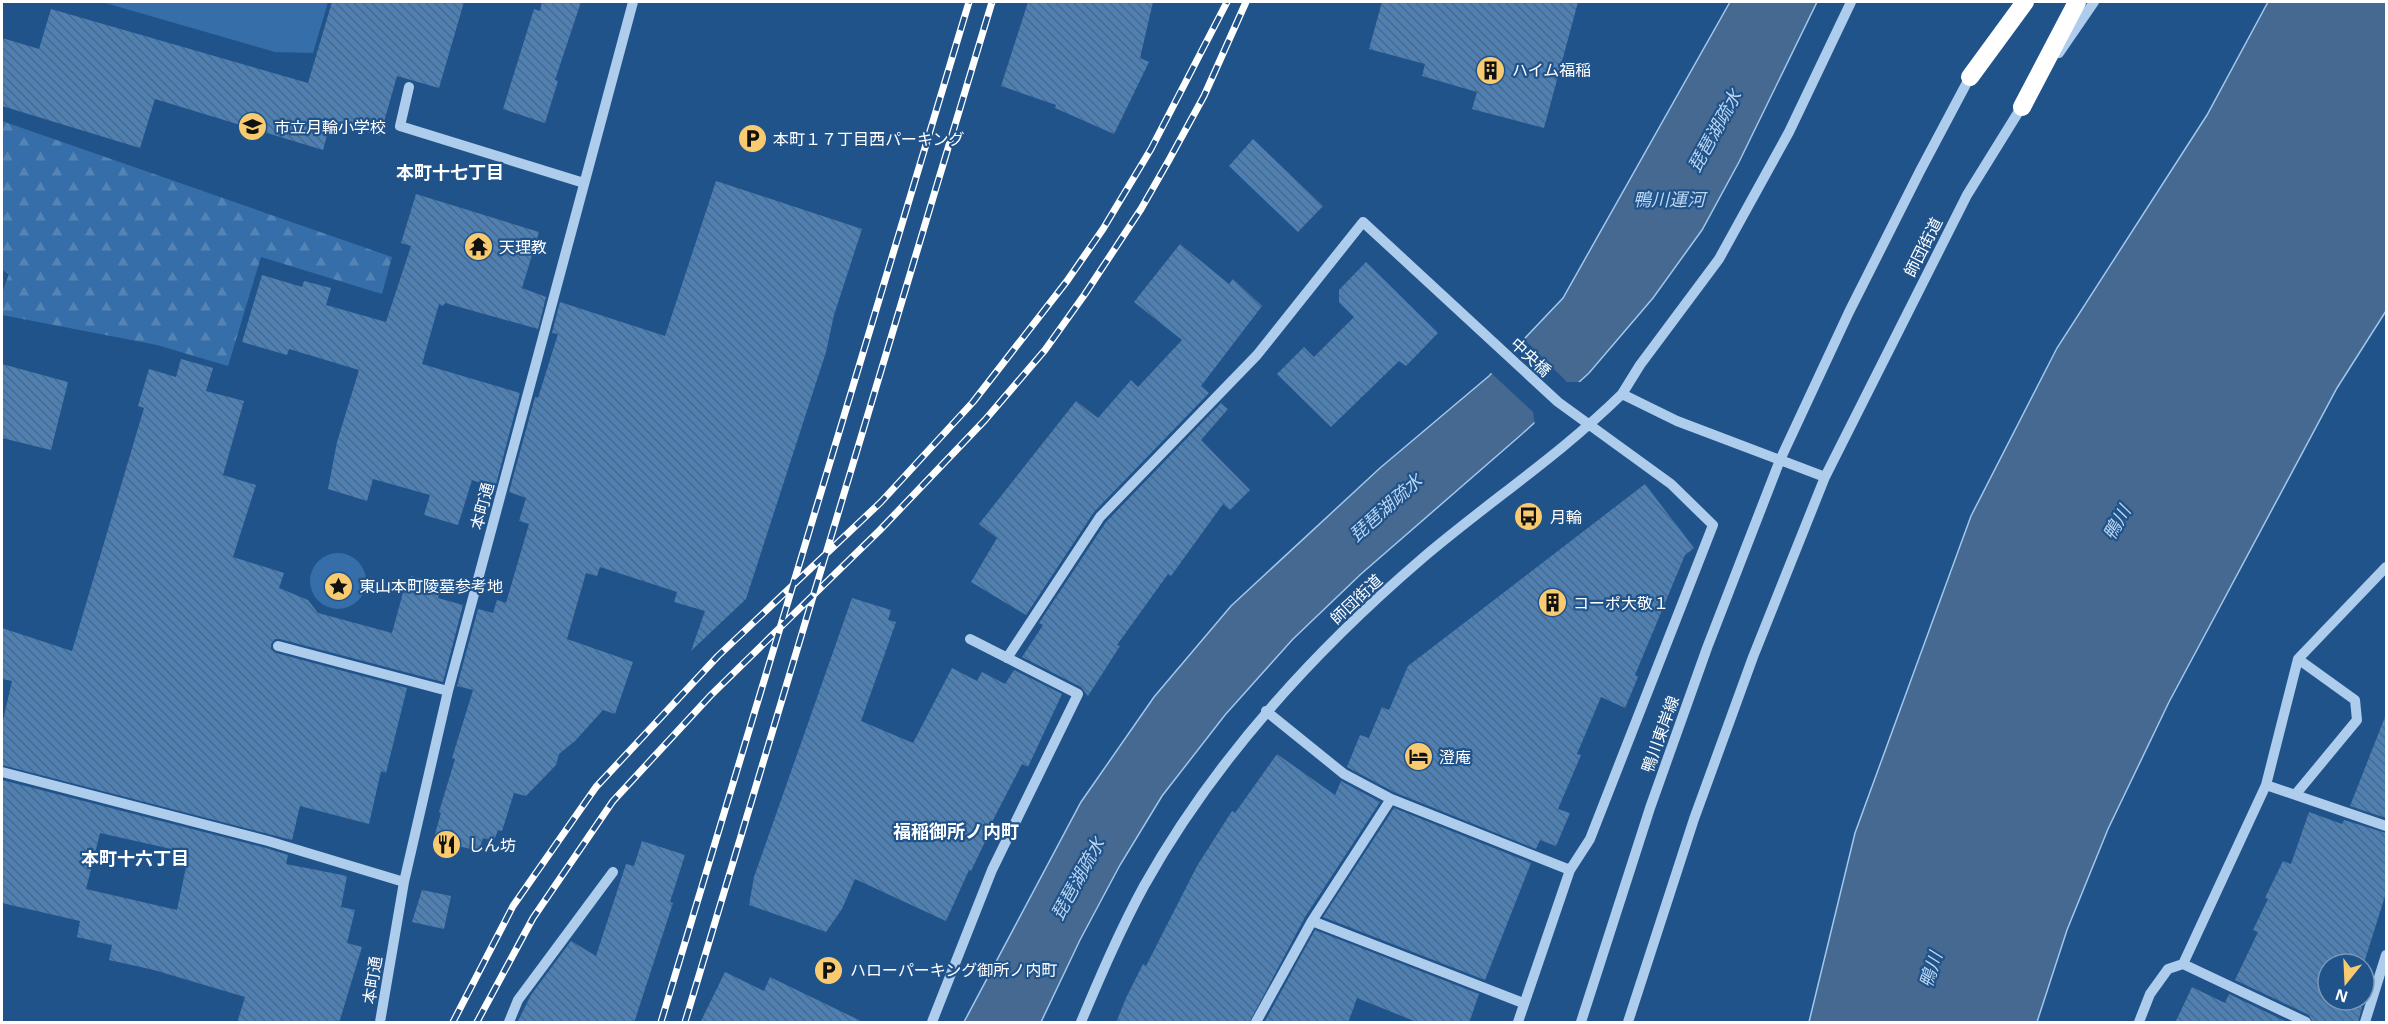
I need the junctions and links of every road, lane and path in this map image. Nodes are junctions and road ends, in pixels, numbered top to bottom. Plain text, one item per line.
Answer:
1 (633, 2) edge
2 (1851, 2) edge
3 (2014, 2) edge
4 (2025, 2) edge
5 (2077, 2) edge
6 (2094, 2) edge
7 (1970, 77) junction
8 (409, 87) dead end
9 (2022, 106) junction
10 (584, 183) junction
11 (1622, 394) junction
12 (1589, 426) junction
13 (1780, 460) junction
14 (1825, 477) junction
15 (2386, 567) edge
16 (970, 639) dead end
17 (278, 646) dead end
18 (1007, 658) junction
19 (2298, 659) junction
20 (448, 691) junction
21 (1266, 711) junction
22 (2, 772) edge
23 (2266, 785) junction
24 (2295, 795) junction
25 (1390, 799) junction
26 (2386, 826) edge
27 (1570, 870) junction
28 (613, 872) dead end
29 (404, 882) junction
30 (1312, 921) junction
31 (2386, 955) edge
32 (2183, 964) junction
33 (1523, 1003) junction
34 (380, 1023) edge
35 (509, 1023) edge
36 (932, 1023) edge
37 (1081, 1023) edge
38 (1256, 1023) edge
39 (1518, 1023) edge
40 (1581, 1023) edge
41 (1628, 1023) edge
42 (2139, 1023) edge
43 (2306, 1023) edge
44 (2365, 1023) edge

1 - 10 street, 本町通
2 - 11 street, 師団街道
3 - 7 street
4 - 7 highway
5 - 9 highway
6 - 9 street, 師団街道
7 - 13 street
8 - 10 street
9 - 14 street, 師団街道
10 - 20 street, 本町通
11 - 12 street, 師団街道
11 - 13 street
12 - 18 street, 中央橋
12 - 21 street, 師団街道
12 - 27 street, 中央橋
13 - 14 street
13 - 40 street, 鴨川東岸線
14 - 41 street
15 - 19 street
16 - 18 street
17 - 20 street
18 - 36 street
19 - 23 street
19 - 24 street
20 - 29 street, 本町通
21 - 25 street
21 - 37 street, 師団街道
22 - 29 street
23 - 24 street
23 - 32 street
24 - 26 street
25 - 27 street
25 - 30 street
27 - 33 street
28 - 35 street
29 - 34 street, 本町通
30 - 33 street
30 - 38 street
31 - 44 street
32 - 42 street
32 - 43 street
33 - 39 street

